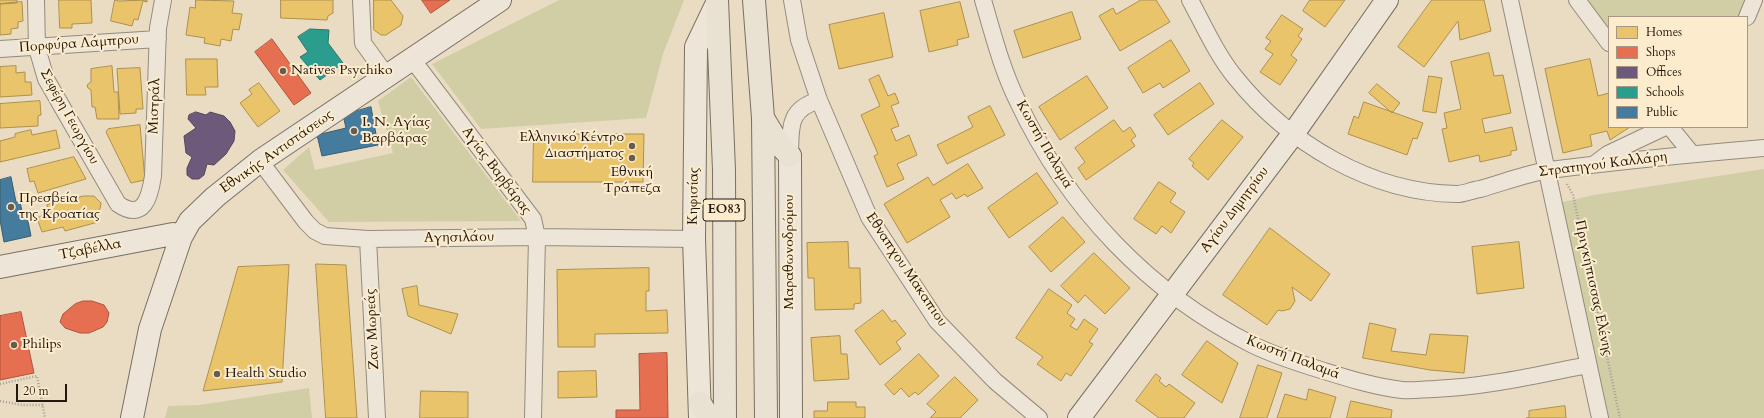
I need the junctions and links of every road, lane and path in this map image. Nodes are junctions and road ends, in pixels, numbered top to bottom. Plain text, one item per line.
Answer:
1 (36, 0) edge
2 (163, 0) edge
3 (362, 0) edge
4 (500, 0) edge
5 (754, 0) edge
6 (792, 0) edge
7 (982, 0) edge
8 (1190, 0) edge
9 (1387, 0) edge
10 (1510, 0) edge
11 (1577, 0) edge
12 (1754, 0) edge
13 (717, 1) edge
14 (1747, 16) edge
15 (158, 39) junction
16 (1608, 42) edge
17 (37, 48) junction
18 (0, 49) edge
19 (412, 59) junction
20 (387, 76) junction
21 (819, 100) junction
22 (763, 118) junction
23 (1663, 128) edge
24 (1671, 128) edge
25 (1293, 134) junction
26 (1764, 148) edge
27 (1692, 154) junction
28 (790, 156) junction
29 (260, 161) junction
30 (1593, 165) junction
31 (1547, 170) junction
32 (140, 208) joint
33 (180, 237) junction
34 (537, 237) junction
35 (368, 239) junction
36 (694, 239) junction
37 (0, 267) edge
38 (1171, 295) junction
39 (1588, 365) junction
40 (0, 384) edge
41 (0, 401) edge
42 (43, 405) junction
43 (703, 413) edge
44 (45, 418) edge
45 (132, 418) edge
46 (377, 418) edge
47 (533, 418) edge
48 (726, 418) edge
49 (766, 418) edge
50 (791, 418) edge
51 (1038, 418) edge
52 (1079, 418) edge
53 (1600, 418) edge
54 (1620, 418) edge

1 - 17 street, Σεφέρη Γεωργίου
2 - 15 street, Μιστράλ
3 - 20 street
4 - 19 street, Εθνικής Αντιστάσεως
5 - 22 main road, ΕΟ83
6 - 21 street, Εθναπχου Μακαπιου
7 - 38 street, Κωστή Παλαμά
8 - 25 street, Στρατηγού Καλλάρη
9 - 25 street, Αγίου Δημητρίου
10 - 31 street, Πριγκήπισσας Ελένης
11 - 16 street
12 - 14 street
13 - 36 street, Κηφισίας
13 - 48 main road, Κηφισίας / ΕΟ83
15 - 17 street, Πορφύρα Λάμπρου
15 - 32 street, Μιστράλ
17 - 18 street, Πορφύρα Λάμπρου
17 - 32 street, Σεφέρη Γεωργίου
19 - 20 street, Εθνικής Αντιστάσεως
19 - 34 street, Αγίας Βαρβάρας
20 - 29 street, Εθνικής Αντιστάσεως
21 - 28 street, Μαραθωνοδρόμου
21 - 51 street, Εθναπχου Μακαπιου
22 - 28 main road
22 - 49 main road, ΕΟ83
23 - 30 street
24 - 27 street
25 - 31 street, Στρατηγού Καλλάρη
25 - 38 street, Αγίου Δημητρίου
26 - 27 street, Στρατηγού Καλλάρη
27 - 30 street, Στρατηγού Καλλάρη
28 - 50 street, Μαραθωνοδρόμου
29 - 33 street, Εθνικής Αντιστάσεως
29 - 35 street, Αγησιλάου
30 - 31 street, Στρατηγού Καλλάρη
31 - 39 street, Πριγκήπισσας Ελένης
31 - 54 path, Πριγκήπισσας Ελένης
33 - 37 street, Τζαβέλλα
33 - 45 street, Εθνικής Αντιστάσεως
34 - 35 street, Αγησιλάου
34 - 36 street, Αγησιλάου
34 - 47 street, Αγίας Βαρβάρας
35 - 46 street, Ζαν Μωρεάς
36 - 43 street, Κηφισίας
38 - 39 street, Κωστή Παλαμά
38 - 52 street, Αγίου Δημητρίου
39 - 53 street, Πριγκήπισσας Ελένης
40 - 42 path
41 - 42 path
42 - 44 path

